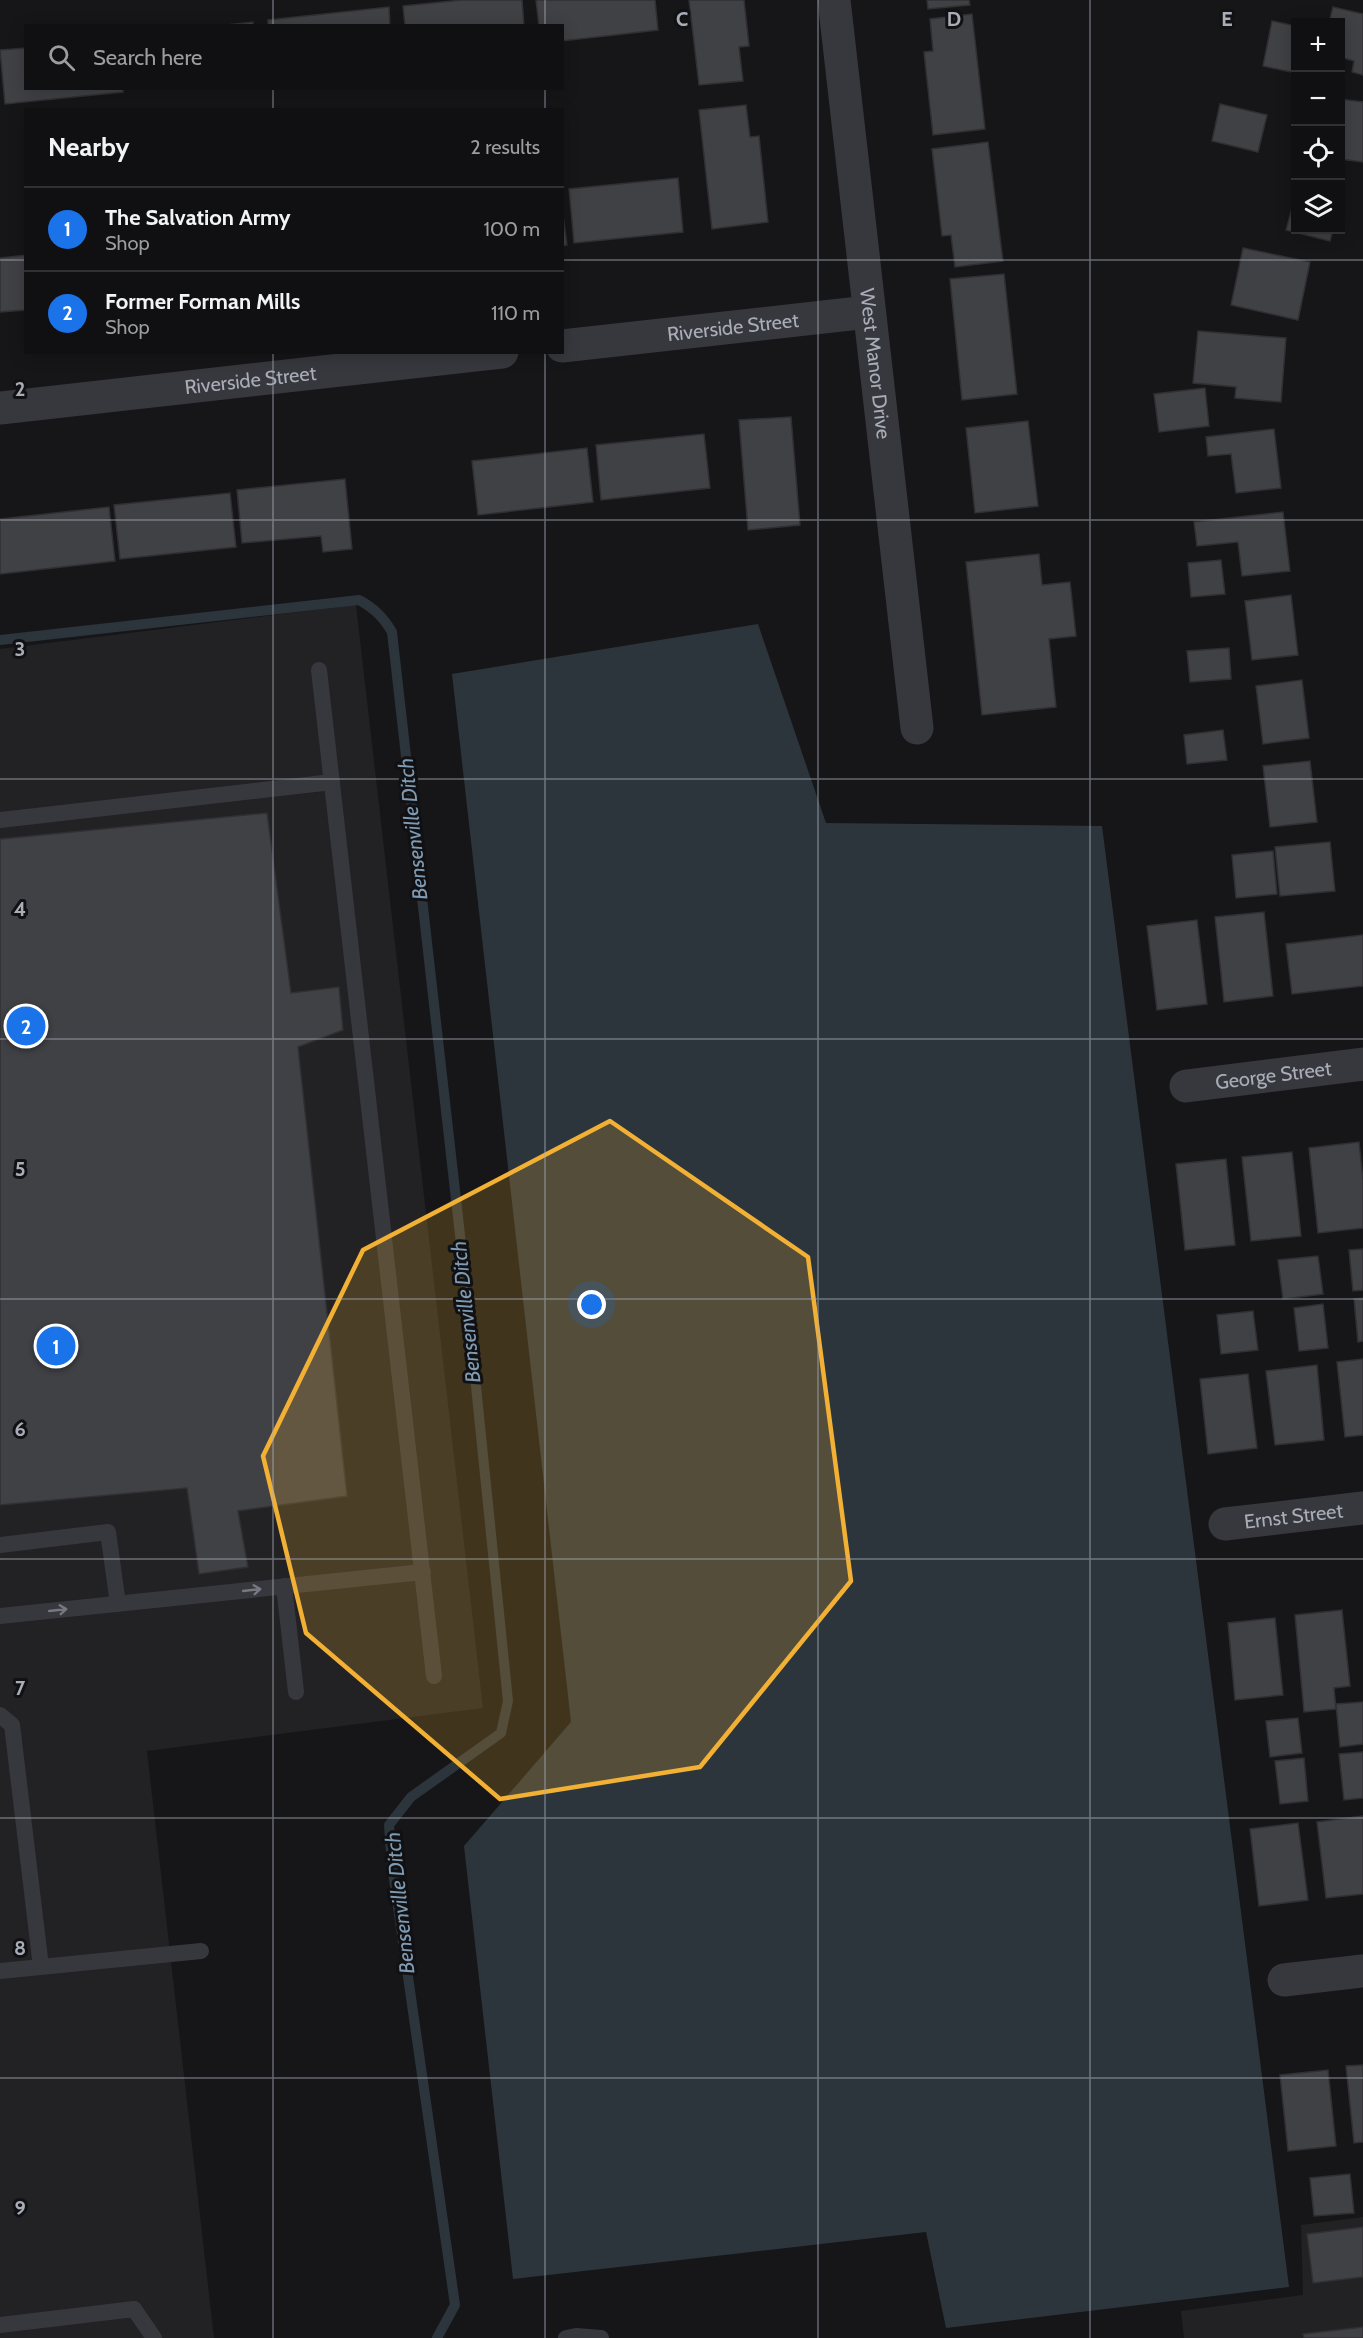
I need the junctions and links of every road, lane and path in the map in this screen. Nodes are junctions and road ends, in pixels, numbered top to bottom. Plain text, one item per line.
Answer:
1 (834, 0) edge
2 (868, 312) junction
3 (564, 346) edge
4 (484, 354) edge
5 (0, 408) edge
6 (319, 670) dead end
7 (916, 728) dead end
8 (332, 782) junction
9 (0, 820) edge
10 (1363, 1064) edge
11 (1186, 1086) dead end
12 (1363, 1508) edge
13 (1224, 1524) dead end
14 (0, 1545) edge
15 (423, 1572) junction
16 (284, 1586) junction
17 (117, 1604) junction
18 (0, 1616) edge
19 (434, 1676) dead end
20 (296, 1692) dead end
21 (0, 1715) edge
22 (201, 1951) dead end
23 (41, 1967) junction
24 (0, 1971) edge
25 (1363, 1971) edge
26 (1284, 1980) dead end
27 (0, 2325) edge
28 (154, 2338) edge
29 (566, 2338) edge
30 (601, 2338) edge

1 - 2 street, West Manor Drive
2 - 3 street, Riverside Street
2 - 7 street, West Manor Drive
4 - 5 street, Riverside Street
6 - 8 lane
8 - 9 lane
8 - 15 lane
10 - 11 street, George Street
12 - 13 street, Ernst Street
14 - 17 lane
15 - 16 lane
15 - 19 lane
17 -> 16 lane
16 - 20 lane
18 -> 17 lane
21 - 23 lane
22 - 23 lane
23 - 24 lane
25 - 26 street
27 - 28 lane
29 - 30 lane

